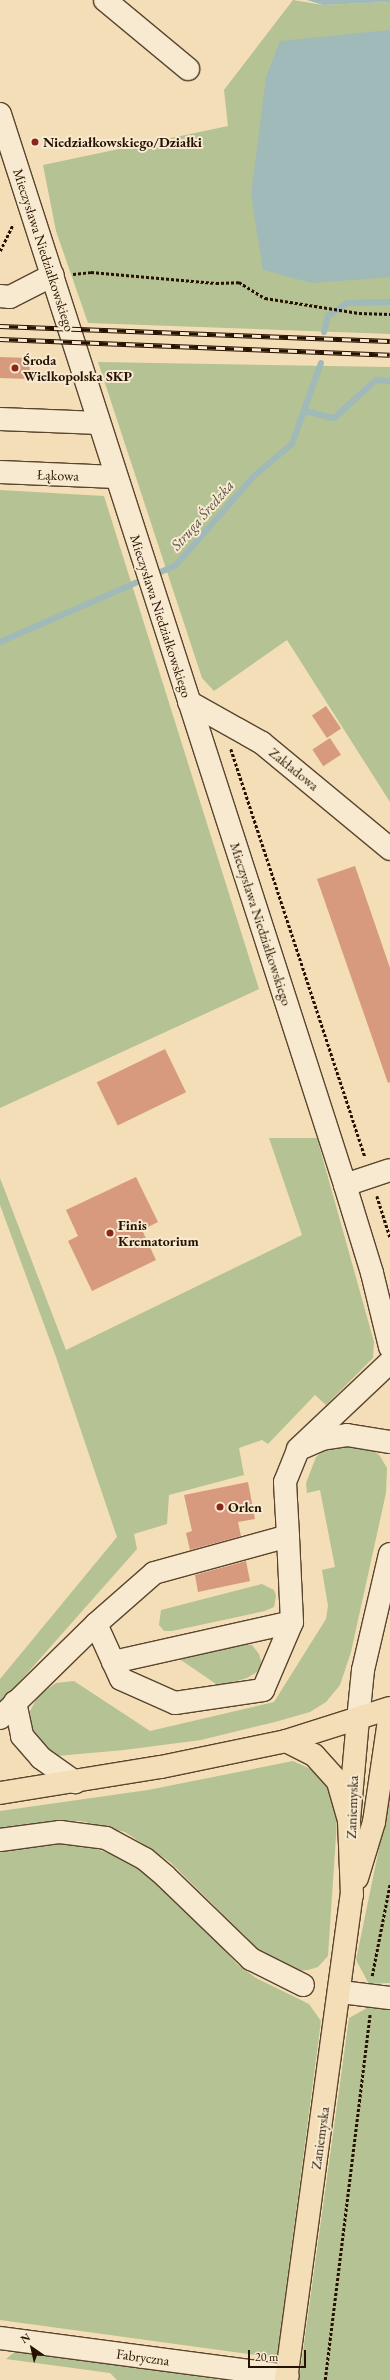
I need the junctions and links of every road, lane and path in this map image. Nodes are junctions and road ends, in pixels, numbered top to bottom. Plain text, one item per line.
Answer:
1 (105, 0) edge
2 (188, 69) dead end
3 (0, 114) edge
4 (53, 275) junction
5 (0, 296) edge
6 (390, 314) edge
7 (0, 419) edge
8 (99, 423) junction
9 (0, 472) edge
10 (116, 477) junction
11 (189, 702) junction
12 (230, 725) junction
13 (388, 844) edge
14 (381, 1173) edge
15 (345, 1185) junction
16 (390, 1237) edge
17 (390, 1348) edge
18 (390, 1362) edge
19 (390, 1442) edge
20 (298, 1449) junction
21 (288, 1536) junction
22 (390, 1554) edge
23 (292, 1622) junction
24 (96, 1624) junction
25 (113, 1662) junction
26 (15, 1702) junction
27 (390, 1708) edge
28 (390, 1714) edge
29 (0, 1718) edge
30 (358, 1720) junction
31 (286, 1741) junction
32 (75, 1782) junction
33 (0, 1792) edge
34 (350, 1820) junction
35 (0, 1840) edge
36 (390, 1883) edge
37 (352, 1895) junction
38 (303, 1985) dead end
39 (341, 1992) junction
40 (381, 1997) edge
41 (0, 2338) edge
42 (287, 2378) edge
43 (325, 2380) edge

1 - 2 street
3 - 4 street, Mieczysława Niedziałkowskiego
4 - 5 street
4 - 6 path
4 - 8 street, Mieczysława Niedziałkowskiego
7 - 8 street
8 - 10 street, Mieczysława Niedziałkowskiego
9 - 10 street, Łąkowa
10 - 11 street, Mieczysława Niedziałkowskiego
11 - 12 street, Zakładowa
11 - 15 street, Mieczysława Niedziałkowskiego
12 - 13 street, Zakładowa
12 - 14 path
14 - 15 street
14 - 16 path
15 - 17 street, Mieczysława Niedziałkowskiego
18 - 20 street
19 - 20 street
20 - 21 street
21 - 23 street
21 - 24 street
22 - 30 street
23 - 25 street
23 - 25 street
24 - 25 street
24 - 26 street
26 - 29 street
26 - 32 street
27 - 30 main road
28 - 37 main road, Zaniemyska
30 - 31 main road
30 - 34 main road, Zaniemyska
31 - 32 main road
31 - 34 main road
32 - 33 main road
34 - 37 main road, Zaniemyska
35 - 38 street
36 - 40 path
37 - 39 main road, Zaniemyska
39 - 40 street
39 - 42 main road, Zaniemyska
40 - 43 path
41 - 42 street, Fabryczna

